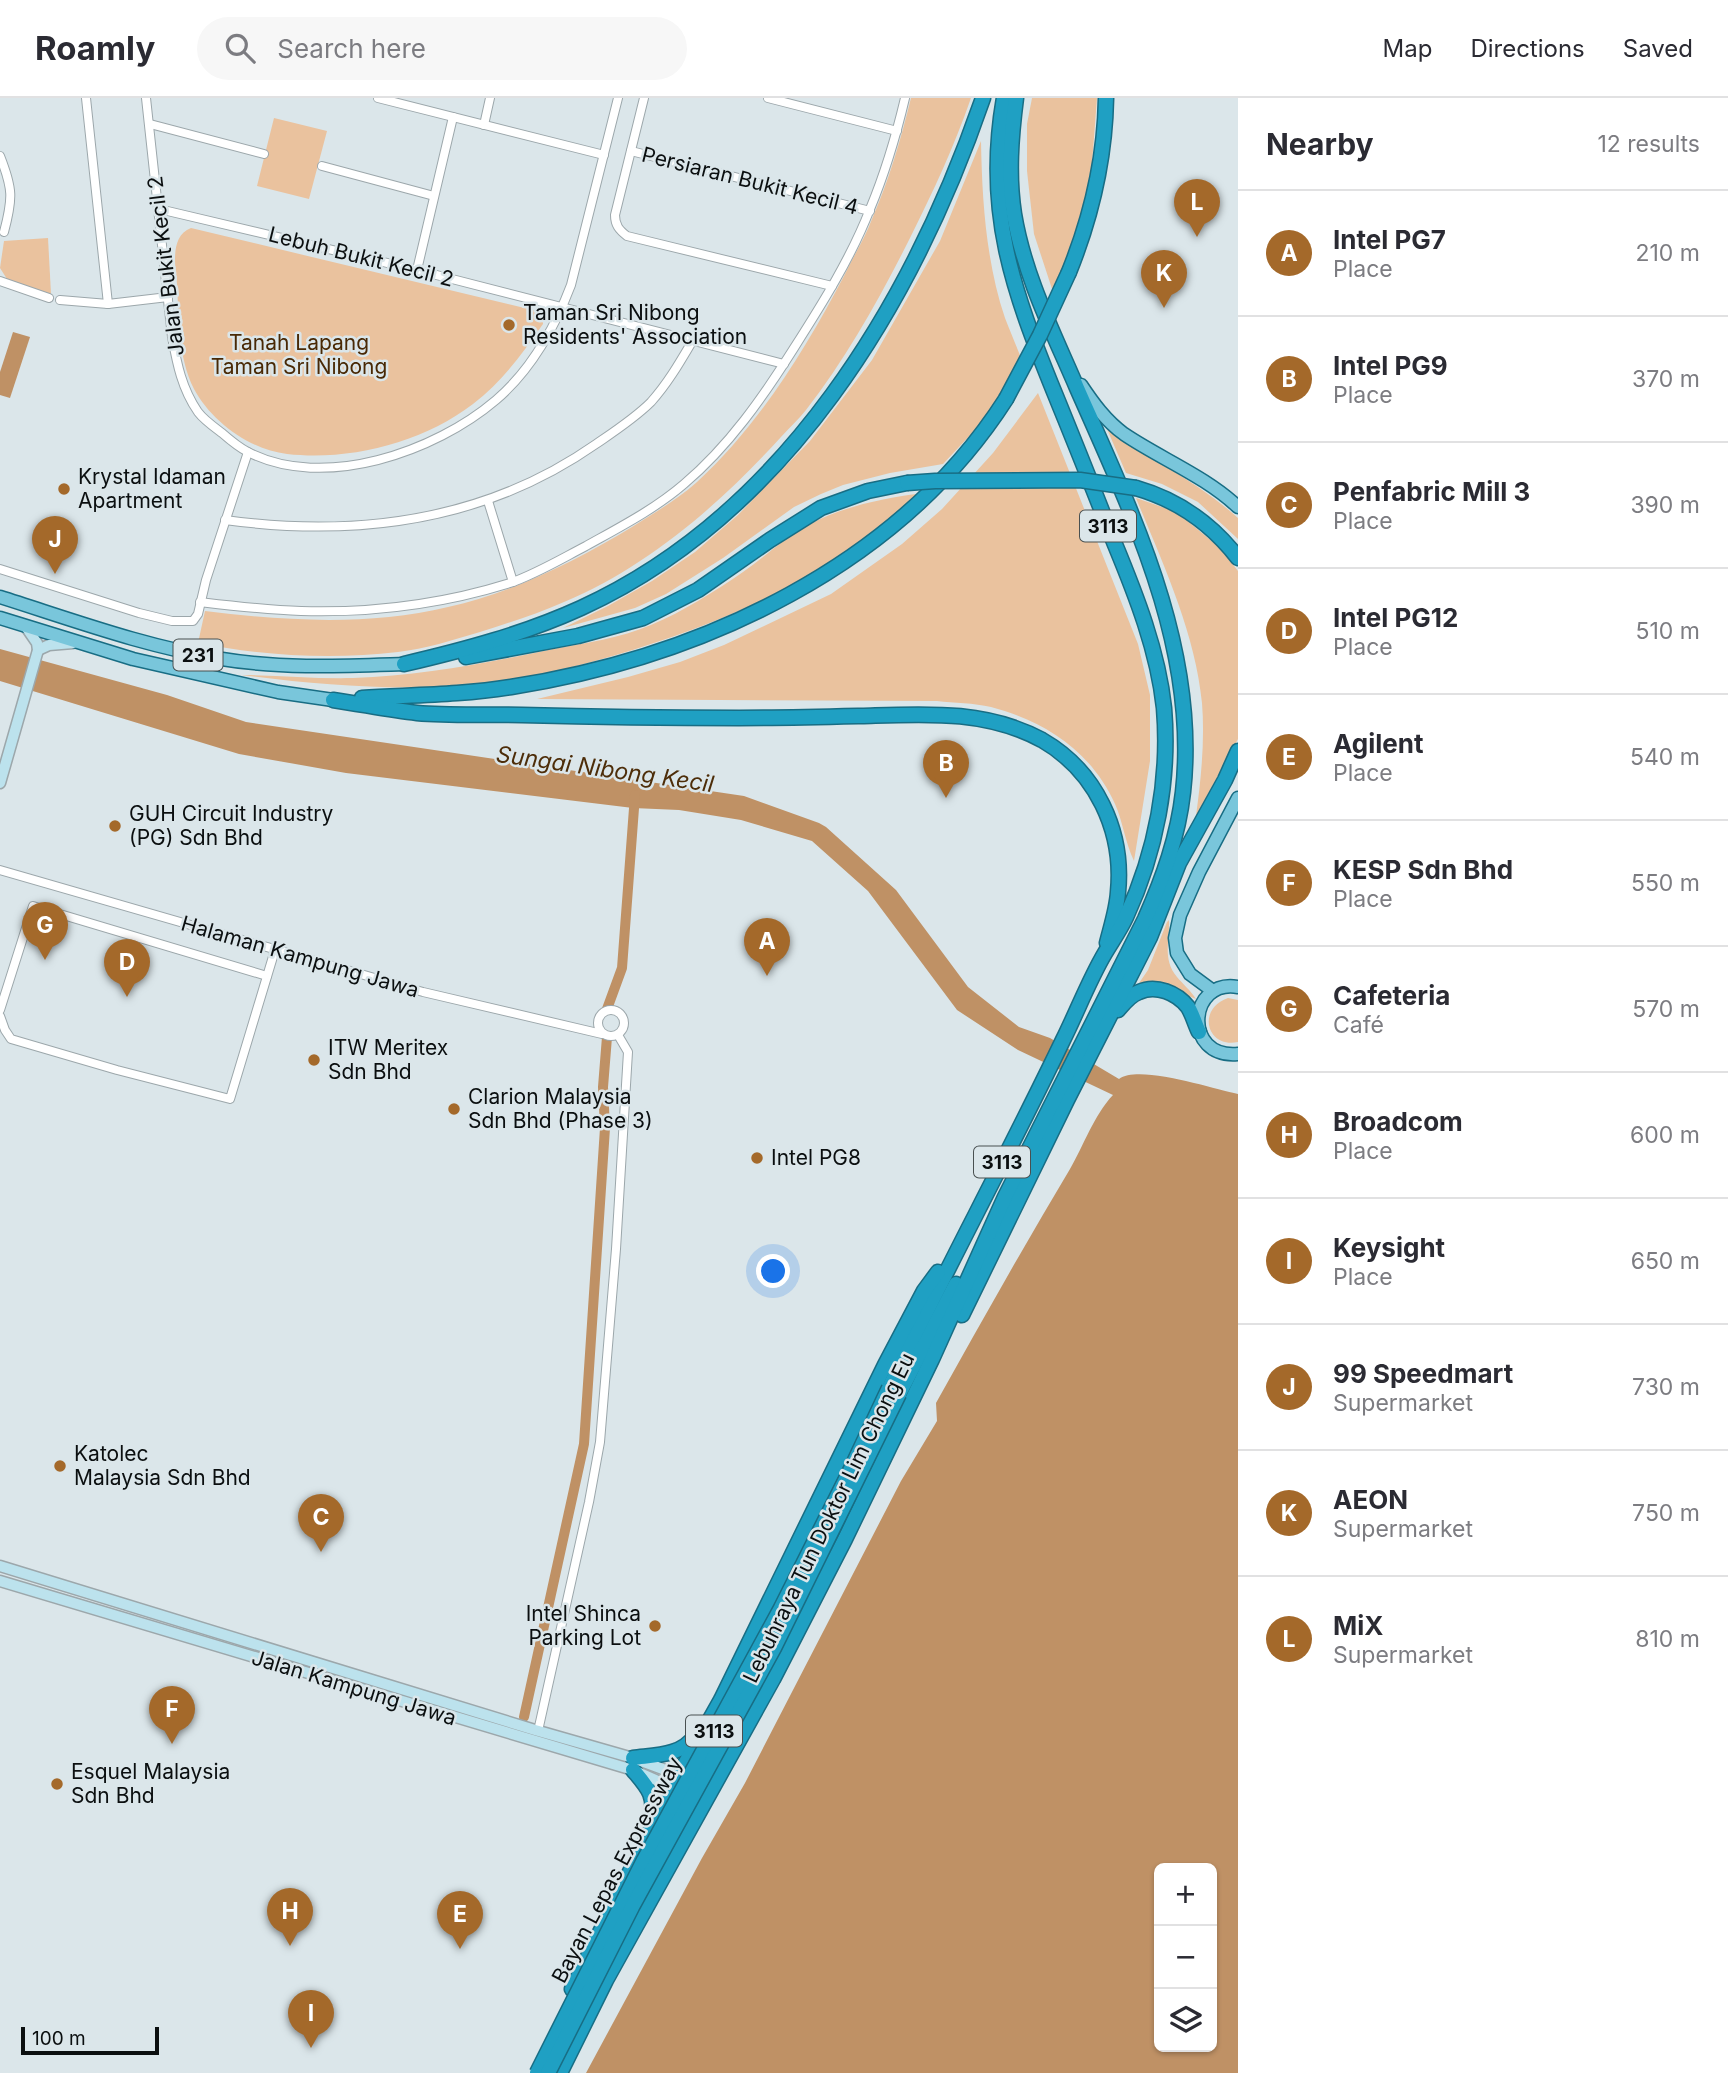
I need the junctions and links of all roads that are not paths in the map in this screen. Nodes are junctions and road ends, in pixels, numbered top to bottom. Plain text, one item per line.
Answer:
1 (86, 98) edge
2 (146, 98) edge
3 (378, 98) edge
4 (490, 98) edge
5 (618, 98) edge
6 (644, 98) edge
7 (768, 98) edge
8 (905, 98) edge
9 (984, 98) edge
10 (1004, 98) edge
11 (1016, 98) edge
12 (1106, 98) edge
13 (453, 117) junction
14 (150, 124) junction
15 (484, 125) junction
16 (897, 131) junction
17 (631, 151) junction
18 (264, 154) dead end
19 (604, 155) junction
20 (0, 156) edge
21 (322, 166) dead end
22 (434, 196) junction
23 (159, 208) junction
24 (870, 211) junction
25 (4, 232) dead end
26 (416, 270) junction
27 (0, 281) edge
28 (832, 286) junction
29 (168, 297) junction
30 (49, 298) dead end
31 (60, 300) dead end
32 (108, 304) junction
33 (563, 308) junction
34 (693, 341) junction
35 (784, 364) junction
36 (1069, 368) junction
37 (248, 452) junction
38 (488, 501) junction
39 (1238, 507) edge
40 (225, 520) junction
41 (1238, 558) edge
42 (0, 569) edge
43 (513, 582) junction
44 (0, 597) edge
45 (200, 602) junction
46 (0, 618) edge
47 (26, 627) junction
48 (77, 643) junction
49 (38, 653) junction
50 (404, 664) junction
51 (333, 700) junction
52 (1238, 751) edge
53 (0, 783) edge
54 (1237, 799) edge
55 (0, 870) edge
56 (275, 950) junction
57 (1104, 953) junction
58 (267, 976) junction
59 (1238, 986) edge
60 (1213, 991) junction
61 (0, 1010) edge
62 (0, 1016) edge
63 (1105, 1024) junction
64 (1199, 1032) junction
65 (603, 1034) junction
66 (618, 1035) junction
67 (1089, 1043) junction
68 (1238, 1054) edge
69 (1062, 1099) junction
70 (1005, 1197) junction
71 (965, 1233) junction
72 (932, 1359) junction
73 (894, 1391) junction
74 (0, 1566) edge
75 (0, 1581) edge
76 (721, 1700) junction
77 (538, 1731) junction
78 (633, 1764) junction
79 (676, 1781) junction
80 (690, 1796) junction
81 (704, 1802) junction
82 (640, 1851) junction
83 (654, 1895) junction
84 (530, 2073) edge
85 (537, 2073) edge
86 (548, 2073) edge
87 (560, 2073) edge

1 - 32 street
2 - 14 street, Jalan Bukit Kecil 2
3 - 13 street
4 - 15 street
5 - 19 street, Jalan Bukit Kecil 2
6 - 17 street
7 - 16 street
8 - 16 street
9 - 50 highway
10 - 57 highway, Lebuhraya Tun Doktor Lim Chong Eu / 3113
11 - 36 highway, Lebuhraya Tun Doktor Lim Chong Eu / 3113
12 - 51 highway, bridge
13 - 15 street
13 - 22 street
14 - 18 street
14 - 23 street, Jalan Bukit Kecil 2
15 - 19 street
16 - 24 street
17 - 24 street, Persiaran Bukit Kecil 4
17 - 28 street
19 - 33 street, Jalan Bukit Kecil 2
20 - 25 street
21 - 22 street
22 - 26 street
23 - 26 street, Lebuh Bukit Kecil 2
23 - 29 street, Jalan Bukit Kecil 2
24 - 28 street
26 - 33 street, Lebuh Bukit Kecil 2
27 - 30 street
28 - 35 street
29 - 32 street
29 - 37 street, Jalan Bukit Kecil 2
31 - 32 street
33 - 34 street, Lebuh Bukit Kecil 2
33 - 37 street, Jalan Bukit Kecil 2
34 - 35 street, Lebuh Bukit Kecil 2
34 - 38 street
35 - 43 street
36 - 39 main road
36 - 67 highway, Lebuhraya Tun Doktor Lim Chong Eu / 3113
37 - 40 street
38 - 40 street
38 - 43 street
40 - 45 street
41 - 50 highway, bridge
42 - 45 street
43 - 45 street
44 - 50 main road, 231
46 - 47 main road, 231
47 - 48 main road, 231
47 - 49 street
48 - 49 street
48 - 51 main road, 231
49 - 53 street
51 - 57 highway
52 - 63 highway
54 - 60 main road
55 - 56 street, Halaman Kampung Jawa
56 - 58 street
56 - 65 street, Halaman Kampung Jawa
57 - 71 highway, Lebuhraya Tun Doktor Lim Chong Eu / 3113
58 - 61 street
58 - 62 street
59 - 60 main road
60 - 64 main road
63 - 64 highway
63 - 67 highway
64 - 68 main road
65 - 66 street
65 - 66 street
66 - 77 street
67 - 69 highway, Lebuhraya Tun Doktor Lim Chong Eu / 3113
69 - 70 highway, Lebuhraya Tun Doktor Lim Chong Eu / 3113
69 - 72 highway
70 - 72 highway, Lebuhraya Tun Doktor Lim Chong Eu / 3113
70 - 73 highway, Lebuhraya Tun Doktor Lim Chong Eu / 3113
71 - 73 highway, Lebuhraya Tun Doktor Lim Chong Eu / 3113
71 - 76 highway, Lebuhraya Tun Doktor Lim Chong Eu / 3113
72 - 81 highway, Lebuhraya Tun Doktor Lim Chong Eu / 3113
73 - 85 highway, Bayan Lepas Expressway / 3113, bridge
73 - 86 highway, Bayan Lepas Expressway / 3113, bridge
74 - 77 street, Jalan Kampung Jawa
75 - 78 street, Jalan Kampung Jawa
76 - 78 highway
76 - 79 highway, Lebuhraya Tun Doktor Lim Chong Eu / 3113
77 - 78 street, Jalan Kampung Jawa
78 - 79 street, Jalan Kampung Jawa
78 - 82 highway
79 - 80 highway
79 - 82 highway, Lebuhraya Tun Doktor Lim Chong Eu / 3113
80 - 81 street
80 - 83 highway
81 - 83 highway, Lebuhraya Tun Doktor Lim Chong Eu / 3113
82 - 84 highway, Lebuhraya Tun Doktor Lim Chong Eu / 3113
83 - 87 highway, Lebuhraya Tun Doktor Lim Chong Eu / 3113

